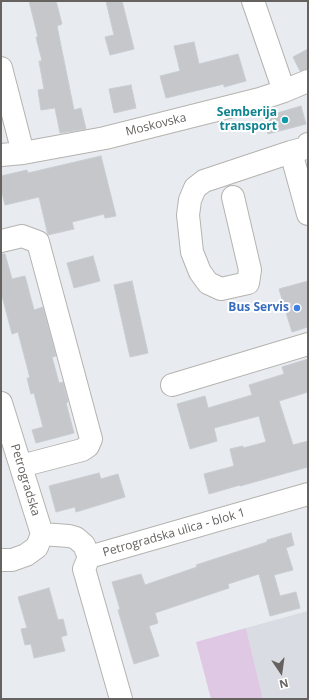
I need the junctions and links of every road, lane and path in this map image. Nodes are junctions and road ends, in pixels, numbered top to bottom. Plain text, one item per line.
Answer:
1 (253, 1) edge
2 (1, 68) edge
3 (308, 81) edge
4 (284, 91) junction
5 (300, 148) edge
6 (23, 153) junction
7 (1, 155) edge
8 (233, 197) dead end
9 (308, 214) edge
10 (1, 241) edge
11 (308, 344) edge
12 (172, 385) dead end
13 (1, 403) edge
14 (21, 466) junction
15 (308, 494) edge
16 (42, 534) junction
17 (89, 557) junction
18 (1, 560) edge
19 (121, 699) edge

1 - 4 street
2 - 6 street
3 - 4 street, Moskovska
4 - 6 street, Moskovska
5 - 8 street
5 - 9 street
6 - 7 street, Moskovska
10 - 14 street
11 - 12 street
13 - 14 street, Petrogradska
14 - 16 street, Petrogradska
15 - 17 street, Petrogradska ulica - blok 1
16 - 17 street
16 - 18 street
17 - 19 street, Petrogradska ulica - blok 1

